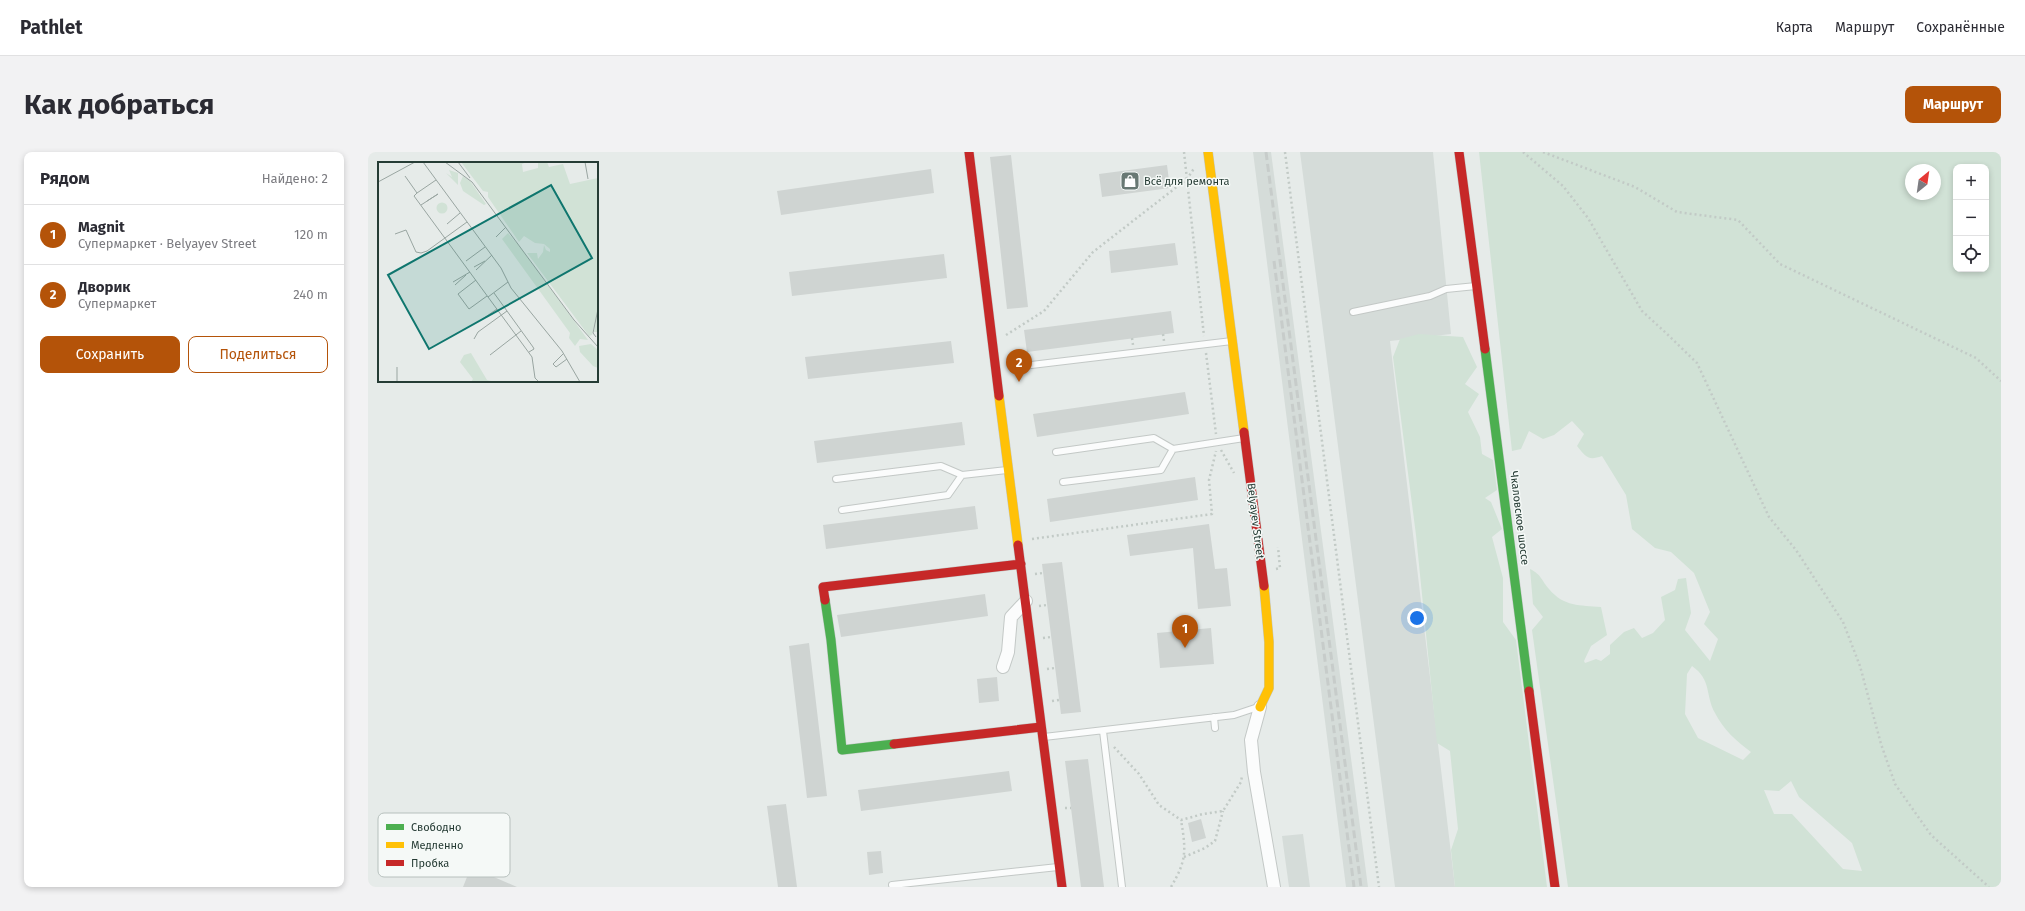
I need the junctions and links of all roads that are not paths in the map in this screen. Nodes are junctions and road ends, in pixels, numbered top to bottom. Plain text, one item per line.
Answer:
1 (969, 152) edge
2 (1208, 152) edge
3 (1459, 152) edge
4 (1476, 286) junction
5 (1353, 312) dead end
6 (1232, 341) junction
7 (1023, 366) dead end
8 (1246, 438) junction
9 (1173, 449) junction
10 (1056, 452) dead end
11 (1008, 469) junction
12 (962, 475) junction
13 (836, 479) dead end
14 (1063, 482) dead end
15 (842, 510) dead end
16 (1021, 564) junction
17 (1026, 601) junction
18 (1003, 666) dead end
19 (1260, 707) junction
20 (1214, 717) junction
21 (1042, 727) junction
22 (1215, 728) dead end
23 (1102, 731) junction
24 (1043, 737) junction
25 (1060, 866) junction
26 (892, 885) dead end
27 (1062, 887) edge
28 (1122, 887) edge
29 (1274, 887) edge
30 (1555, 887) edge

1 - 11 street
2 - 6 street, Belyayev Street
3 - 4 street, Чкаловское шоссе
4 - 5 lane
4 - 30 street, Чкаловское шоссе
6 - 7 lane
6 - 8 street, Belyayev Street
8 - 9 lane
8 - 19 street, Belyayev Street
9 - 10 lane
9 - 14 lane
11 - 12 lane
11 - 16 street
12 - 13 lane
12 - 15 lane
16 - 17 street
16 - 21 street
17 - 18 street
17 - 21 street
19 - 20 lane
19 - 29 street, Belyayev Street
20 - 22 lane
20 - 23 lane
21 - 24 street
23 - 24 lane
23 - 28 lane
24 - 25 street
25 - 26 lane
25 - 27 street

